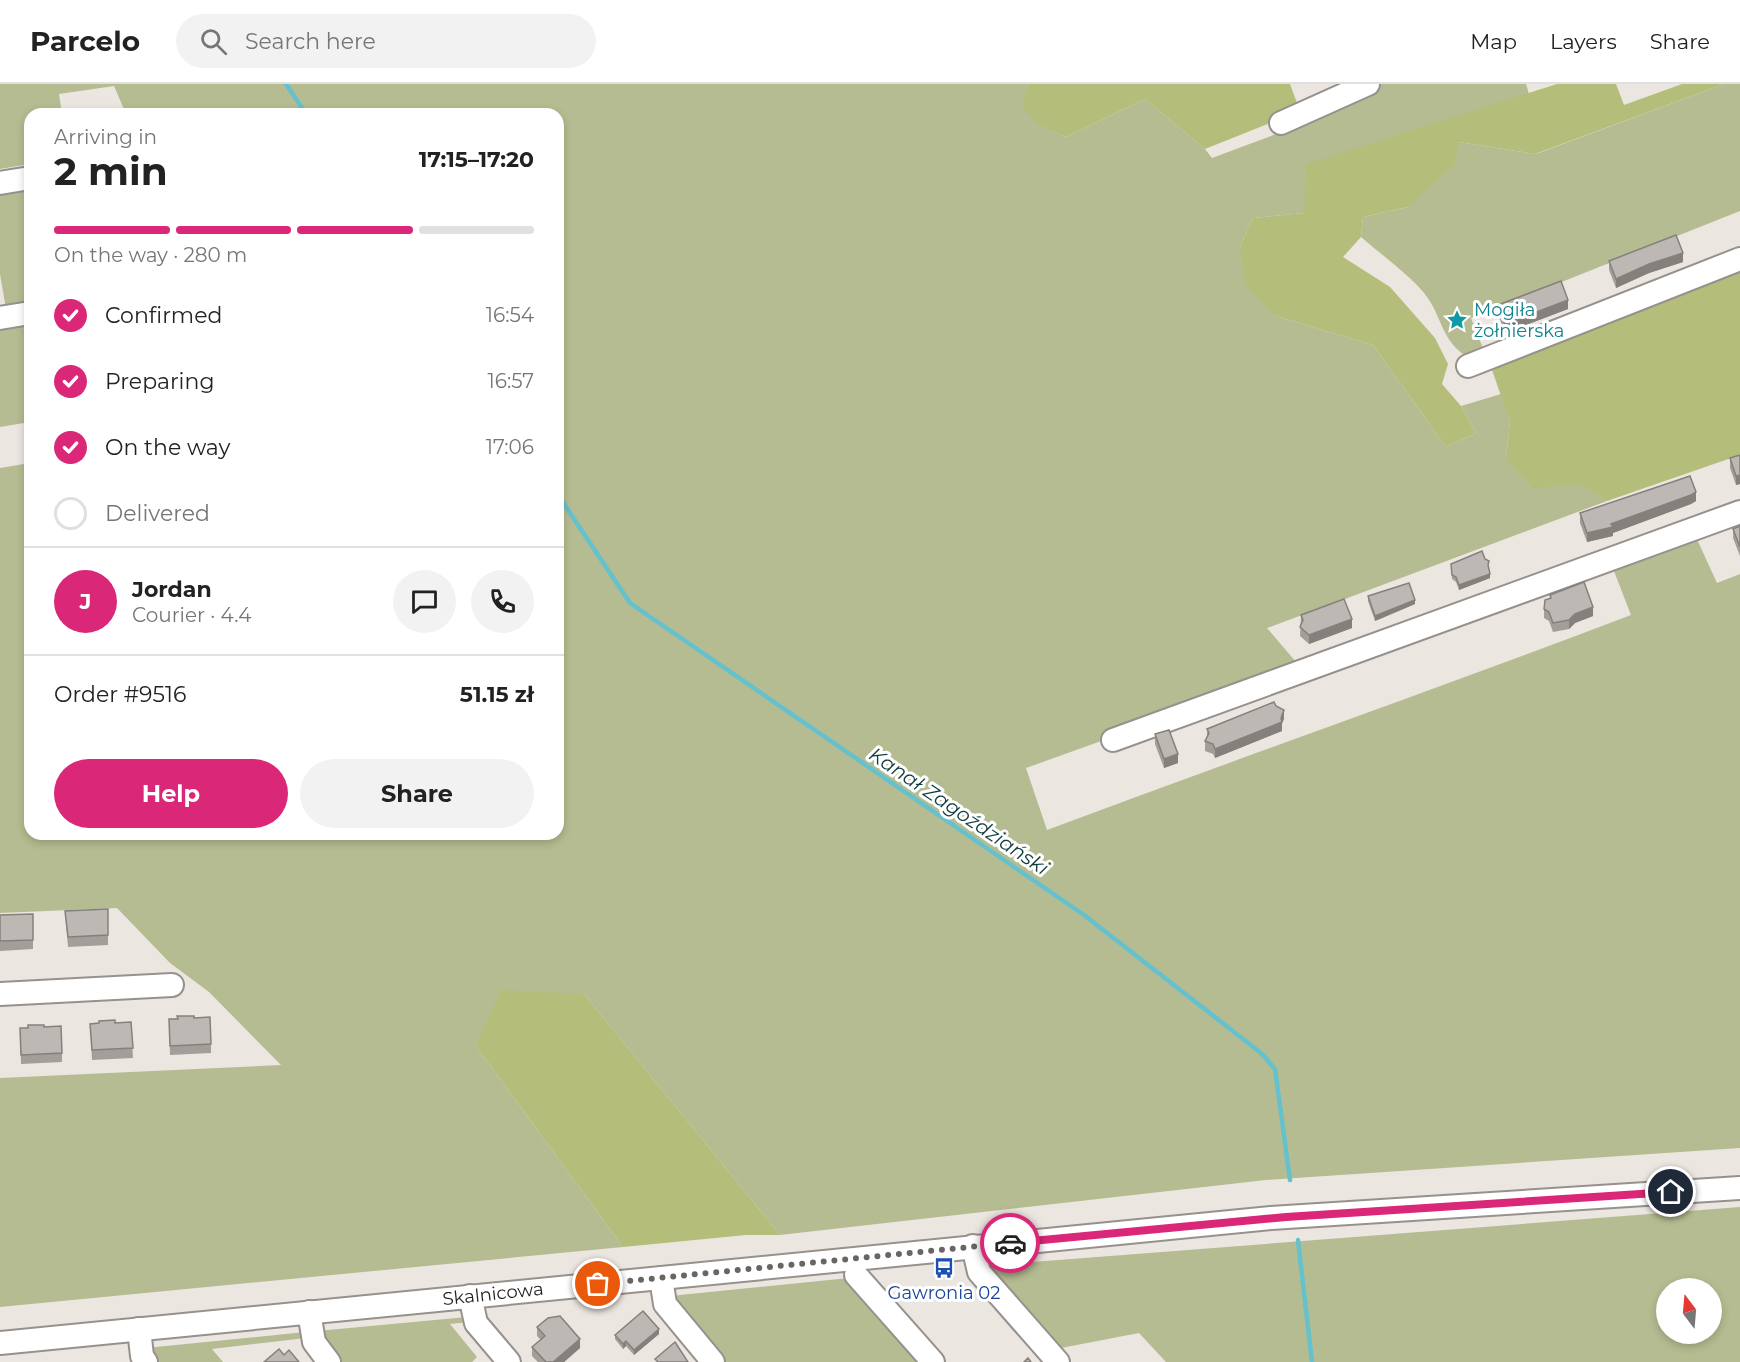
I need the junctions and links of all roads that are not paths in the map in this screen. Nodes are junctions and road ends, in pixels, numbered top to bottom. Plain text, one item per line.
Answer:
1 (1368, 84) edge
2 (1281, 123) dead end
3 (24, 179) edge
4 (0, 183) edge
5 (1740, 259) edge
6 (24, 314) edge
7 (0, 318) edge
8 (1468, 366) dead end
9 (1740, 512) edge
10 (1113, 740) dead end
11 (172, 985) dead end
12 (0, 994) edge
13 (1740, 1188) edge
14 (974, 1246) junction
15 (856, 1275) dead end
16 (661, 1278) junction
17 (470, 1296) junction
18 (309, 1312) junction
19 (139, 1329) junction
20 (0, 1342) edge
21 (146, 1362) edge
22 (329, 1362) edge
23 (509, 1362) edge
24 (713, 1362) edge
25 (933, 1362) edge
26 (1059, 1362) edge

1 - 2 street
3 - 4 street
5 - 8 street
6 - 7 street
9 - 10 street
11 - 12 street
13 - 14 street, Skalnicowa
14 - 16 street, Skalnicowa
14 - 26 street
15 - 25 street
16 - 17 street, Skalnicowa
16 - 24 street
17 - 18 street, Skalnicowa
17 - 23 street
18 - 19 street, Skalnicowa
18 - 22 street
19 - 20 street, Skalnicowa
19 - 21 street

